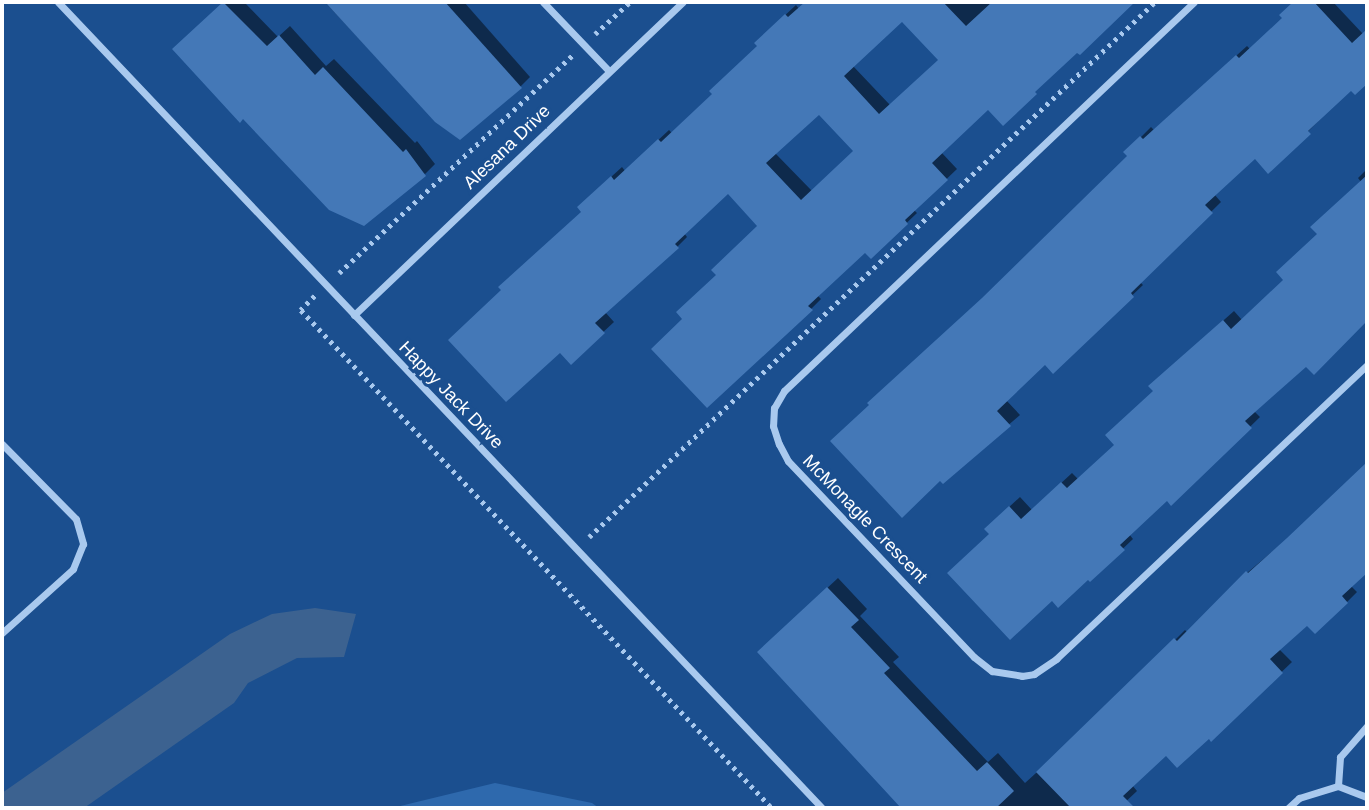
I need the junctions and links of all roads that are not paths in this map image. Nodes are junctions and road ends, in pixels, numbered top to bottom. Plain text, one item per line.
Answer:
1 (58, 2) edge
2 (543, 2) edge
3 (683, 2) edge
4 (1194, 2) edge
5 (609, 71) junction
6 (354, 315) junction
7 (1367, 365) edge
8 (2, 444) edge
9 (2, 634) edge
10 (1367, 726) edge
11 (1338, 786) junction
12 (1367, 797) edge
13 (822, 808) edge
14 (1288, 808) edge

1 - 6 street, Happy Jack Drive
2 - 5 street
3 - 5 street, Alesana Drive
4 - 7 street, McMonagle Crescent
5 - 6 street, Alesana Drive
6 - 13 street, Happy Jack Drive
8 - 9 street
10 - 11 street
11 - 12 street
11 - 14 street

